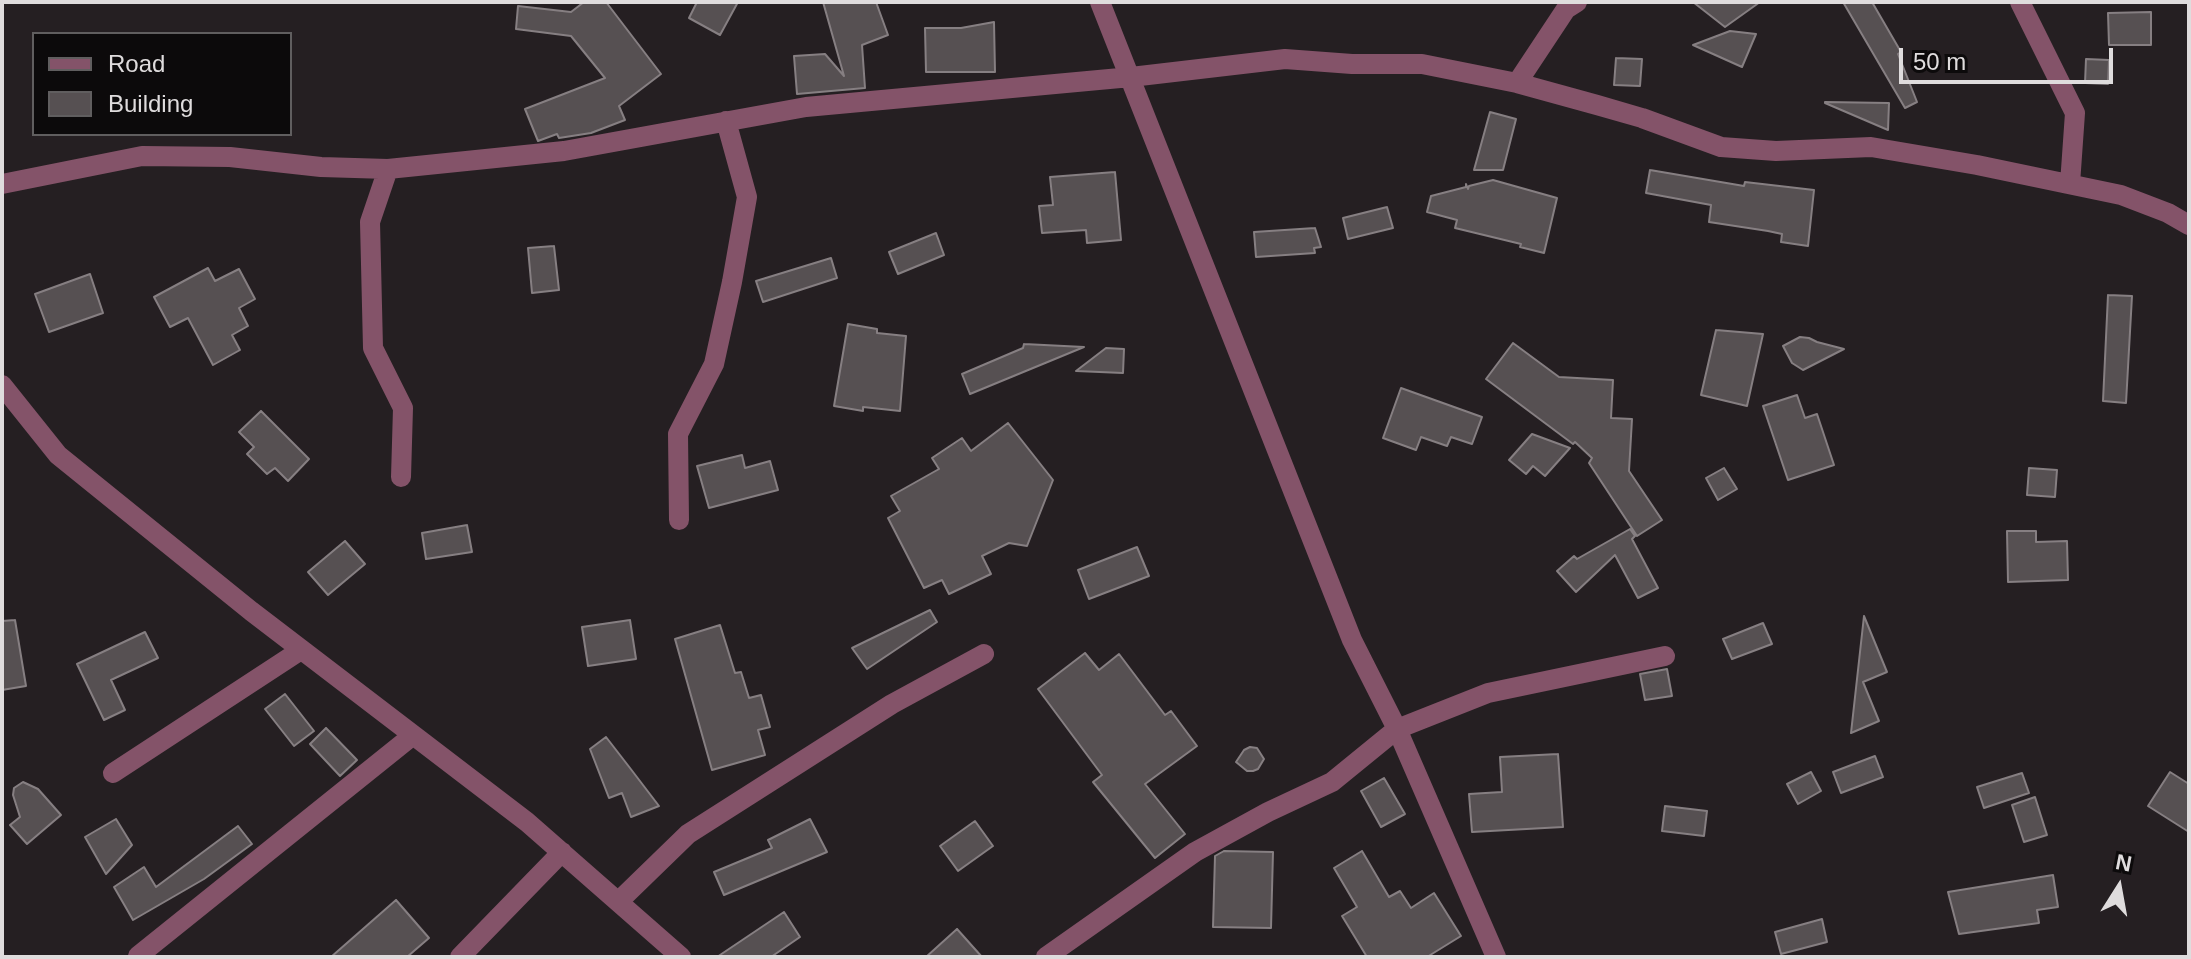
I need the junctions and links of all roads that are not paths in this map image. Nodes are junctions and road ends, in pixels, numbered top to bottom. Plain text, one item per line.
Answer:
1 (1100, 2) edge
2 (1577, 2) edge
3 (2020, 2) edge
4 (1131, 77) junction
5 (1517, 83) junction
6 (726, 121) junction
7 (388, 169) junction
8 (2, 184) edge
9 (2070, 184) junction
10 (2189, 225) edge
11 (2, 385) edge
12 (401, 477) dead end
13 (679, 520) dead end
14 (301, 650) junction
15 (984, 654) dead end
16 (1665, 656) dead end
17 (1397, 729) junction
18 (412, 736) junction
19 (113, 773) dead end
20 (562, 852) junction
21 (619, 901) junction
22 (138, 956) edge
23 (460, 957) edge
24 (681, 957) edge
25 (1046, 957) edge
26 (1496, 957) edge

1 - 4 street
2 - 5 street
3 - 9 street
4 - 5 street
4 - 6 street
4 - 17 street
5 - 9 street
6 - 7 street
6 - 13 street
7 - 8 street
7 - 12 street
9 - 10 street
11 - 14 street
14 - 18 street
14 - 19 street
15 - 21 street
16 - 17 street
17 - 25 street
17 - 26 street
18 - 20 street
18 - 22 street
20 - 21 street
20 - 23 street
21 - 24 street

